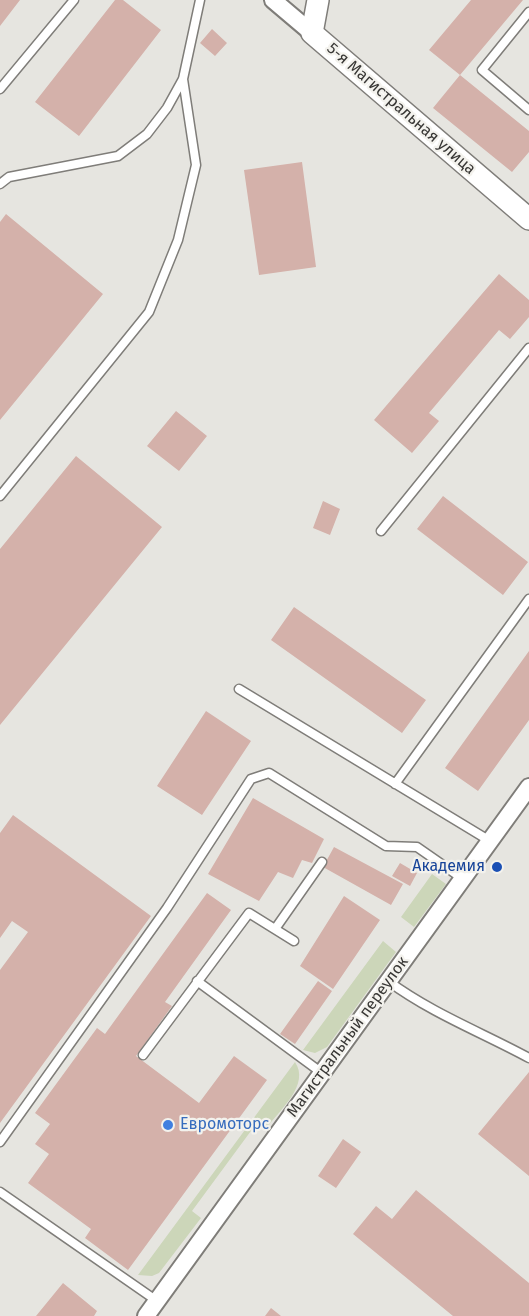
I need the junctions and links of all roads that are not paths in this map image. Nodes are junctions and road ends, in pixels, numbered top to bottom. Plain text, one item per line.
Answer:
1 (74, 0) edge
2 (200, 0) edge
3 (273, 0) edge
4 (318, 0) edge
5 (529, 12) edge
6 (312, 33) junction
7 (183, 79) junction
8 (0, 89) edge
9 (529, 110) edge
10 (0, 184) edge
11 (528, 217) edge
12 (529, 348) edge
13 (0, 496) edge
14 (381, 531) dead end
15 (529, 599) edge
16 (238, 689) dead end
17 (395, 783) junction
18 (529, 787) edge
19 (490, 841) junction
20 (322, 862) dead end
21 (463, 879) junction
22 (275, 929) junction
23 (294, 941) dead end
24 (197, 981) junction
25 (387, 981) junction
26 (143, 1055) dead end
27 (529, 1058) edge
28 (322, 1073) junction
29 (0, 1142) edge
30 (0, 1192) edge
31 (157, 1300) junction
32 (146, 1316) edge

1 - 8 lane
2 - 7 lane
3 - 6 street, 5-я Магистральная улица
4 - 6 street
5 - 9 lane
6 - 11 street, 5-я Магистральная улица
7 - 10 lane
7 - 13 lane
12 - 14 lane
15 - 17 lane
16 - 17 lane
17 - 19 lane
18 - 19 street, Магистральный переулок
19 - 21 street, Магистральный переулок
20 - 22 lane
21 - 25 street, Магистральный переулок
21 - 29 lane
22 - 23 lane
22 - 24 lane
24 - 26 lane
24 - 28 lane
25 - 27 lane
25 - 28 street, Магистральный переулок
28 - 31 street, Магистральный переулок
30 - 31 lane
31 - 32 street, Магистральный переулок

